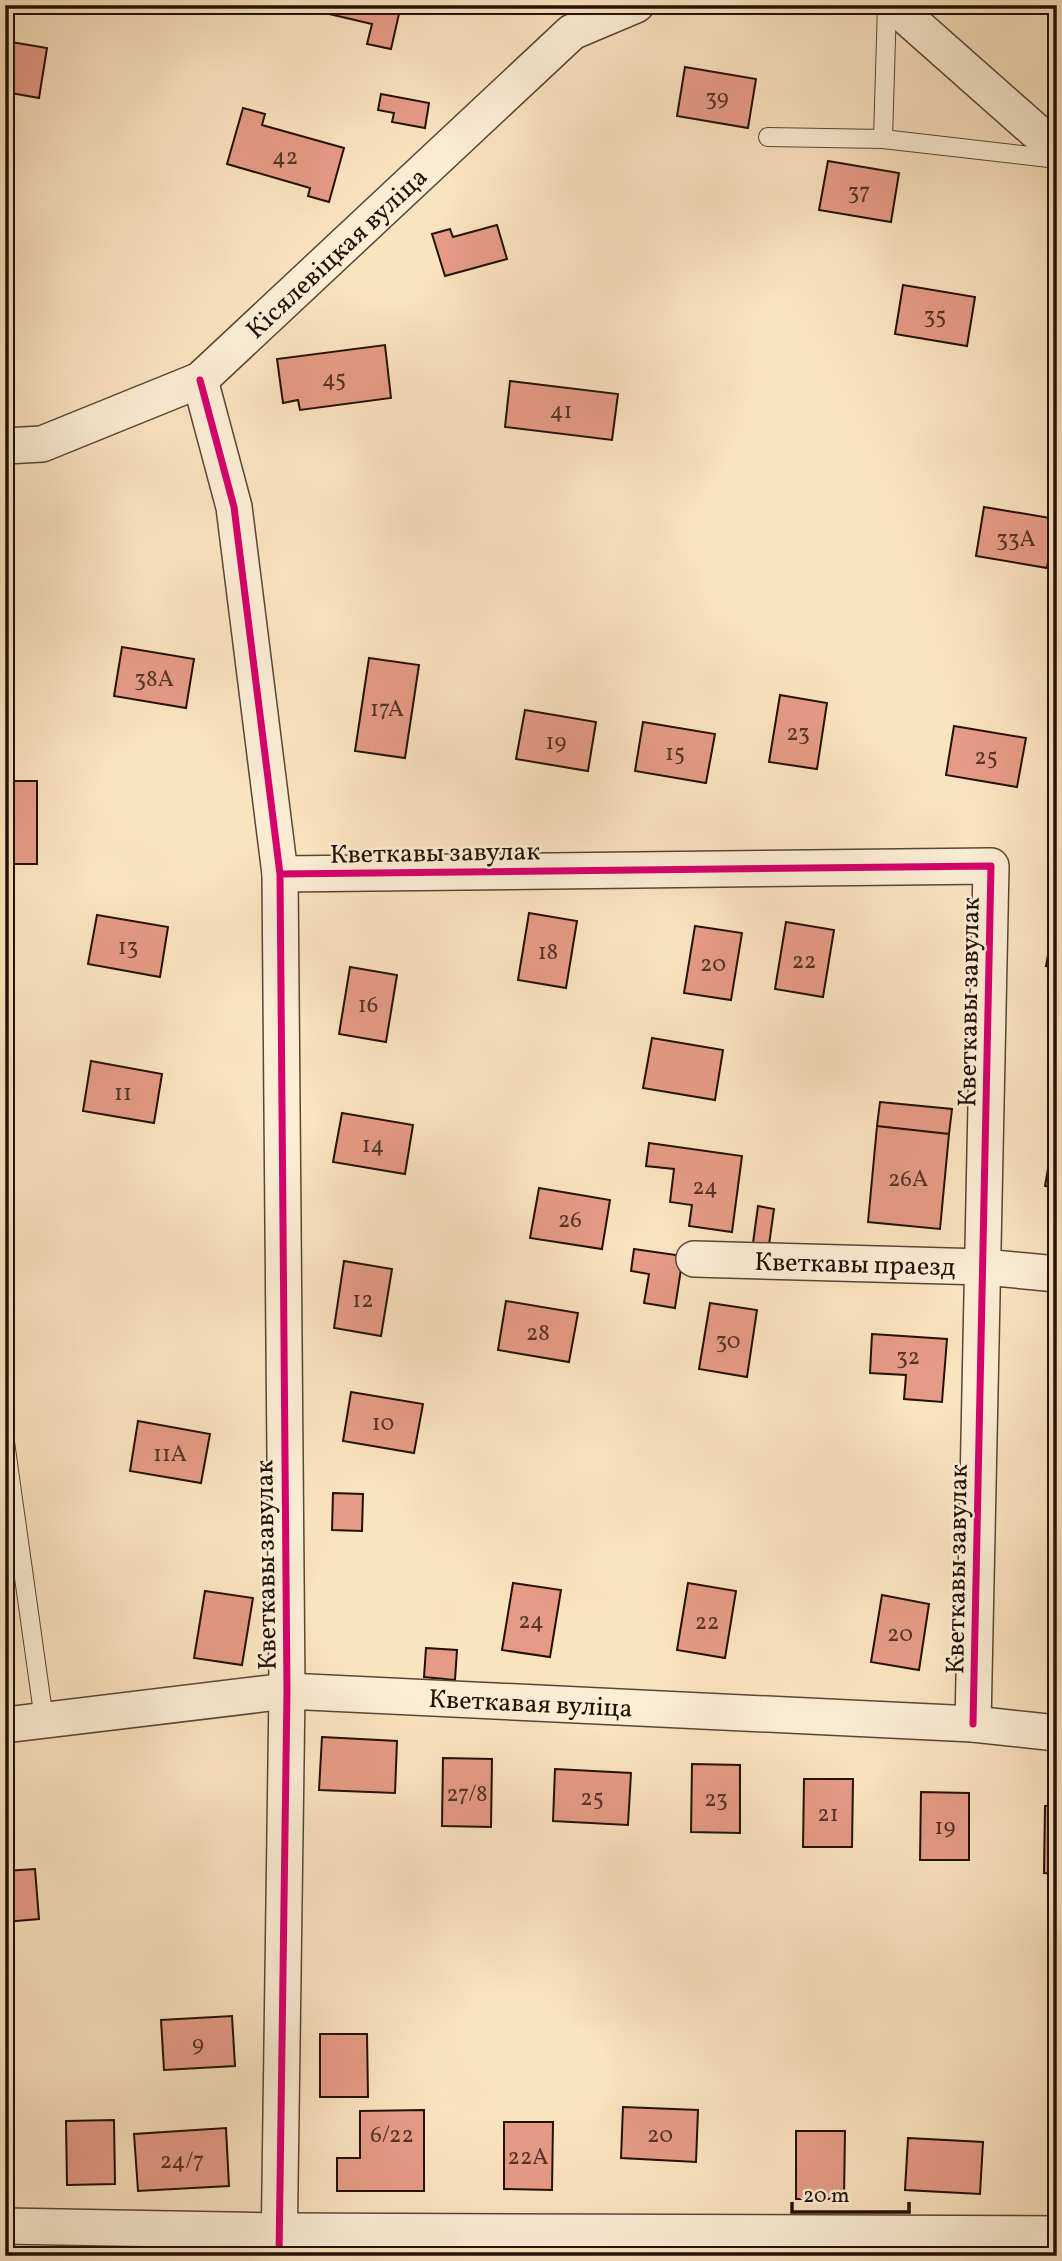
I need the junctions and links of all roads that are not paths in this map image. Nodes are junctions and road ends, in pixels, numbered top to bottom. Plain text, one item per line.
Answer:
1 (636, 5) edge
2 (887, 5) edge
3 (893, 5) edge
4 (768, 137) dead end
5 (883, 139) junction
6 (1057, 150) edge
7 (1057, 159) edge
8 (200, 380) junction
9 (5, 446) edge
10 (280, 874) junction
11 (694, 1259) dead end
12 (984, 1267) junction
13 (1057, 1274) edge
14 (5, 1442) edge
15 (288, 1691) junction
16 (44, 1720) junction
17 (973, 1724) junction
18 (5, 1725) edge
19 (1057, 1733) edge
20 (5, 2225) edge
21 (1057, 2234) edge
22 (279, 2243) edge

1 - 8 street, Кісялевіцкая вуліца
2 - 5 lane
3 - 6 street
4 - 5 lane
5 - 7 lane
8 - 9 street, Кісялевіцкая вуліца
8 - 10 street, Кветкавы завулак
10 - 12 street, Кветкавы завулак
10 - 15 street, Кветкавы завулак
11 - 12 street, Кветкавы праезд
12 - 13 street, Кветкавы праезд
12 - 17 street, Кветкавы завулак
14 - 16 lane
15 - 16 street, Кветкавая вуліца
15 - 17 street, Кветкавая вуліца
15 - 22 street, Кветкавы завулак
16 - 18 street, Кветкавая вуліца
17 - 19 street, Кветкавая вуліца
20 - 22 street
21 - 22 street

